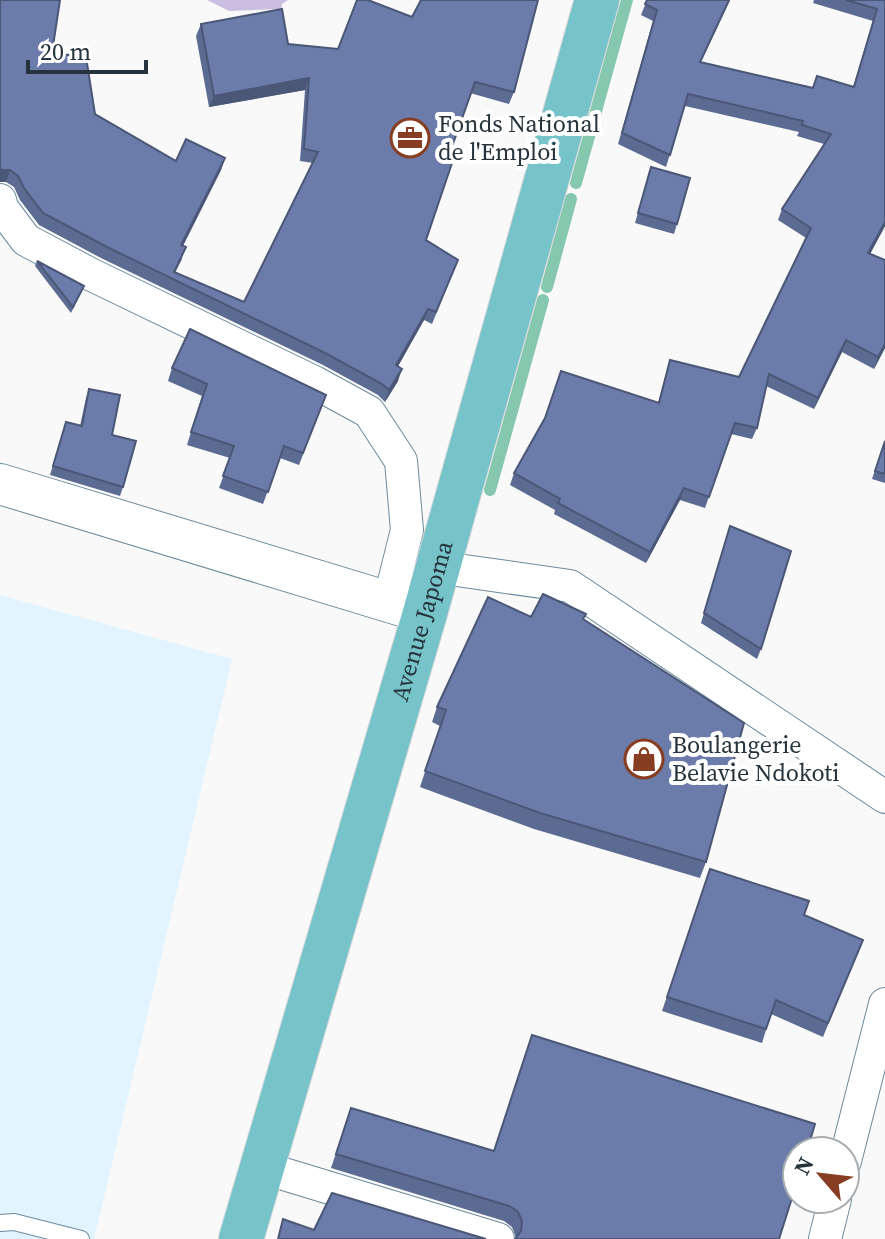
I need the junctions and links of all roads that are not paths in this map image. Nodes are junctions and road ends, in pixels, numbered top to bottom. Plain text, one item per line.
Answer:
1 (597, 0) edge
2 (0, 200) edge
3 (0, 484) edge
4 (436, 567) junction
5 (407, 607) junction
6 (885, 797) edge
7 (885, 1004) edge
8 (852, 1135) edge
9 (264, 1168) junction
10 (831, 1215) edge
11 (0, 1223) edge
12 (81, 1239) edge
13 (241, 1239) edge
14 (498, 1239) edge
15 (825, 1239) edge

1 - 4 main road, Avenue Japoma
2 - 5 street
3 - 5 street
4 - 5 main road, Avenue Japoma
4 - 6 street
5 - 9 main road, Avenue Japoma
7 - 8 street
9 - 13 main road, Avenue Japoma
9 - 14 street
10 - 15 street
11 - 12 lane

